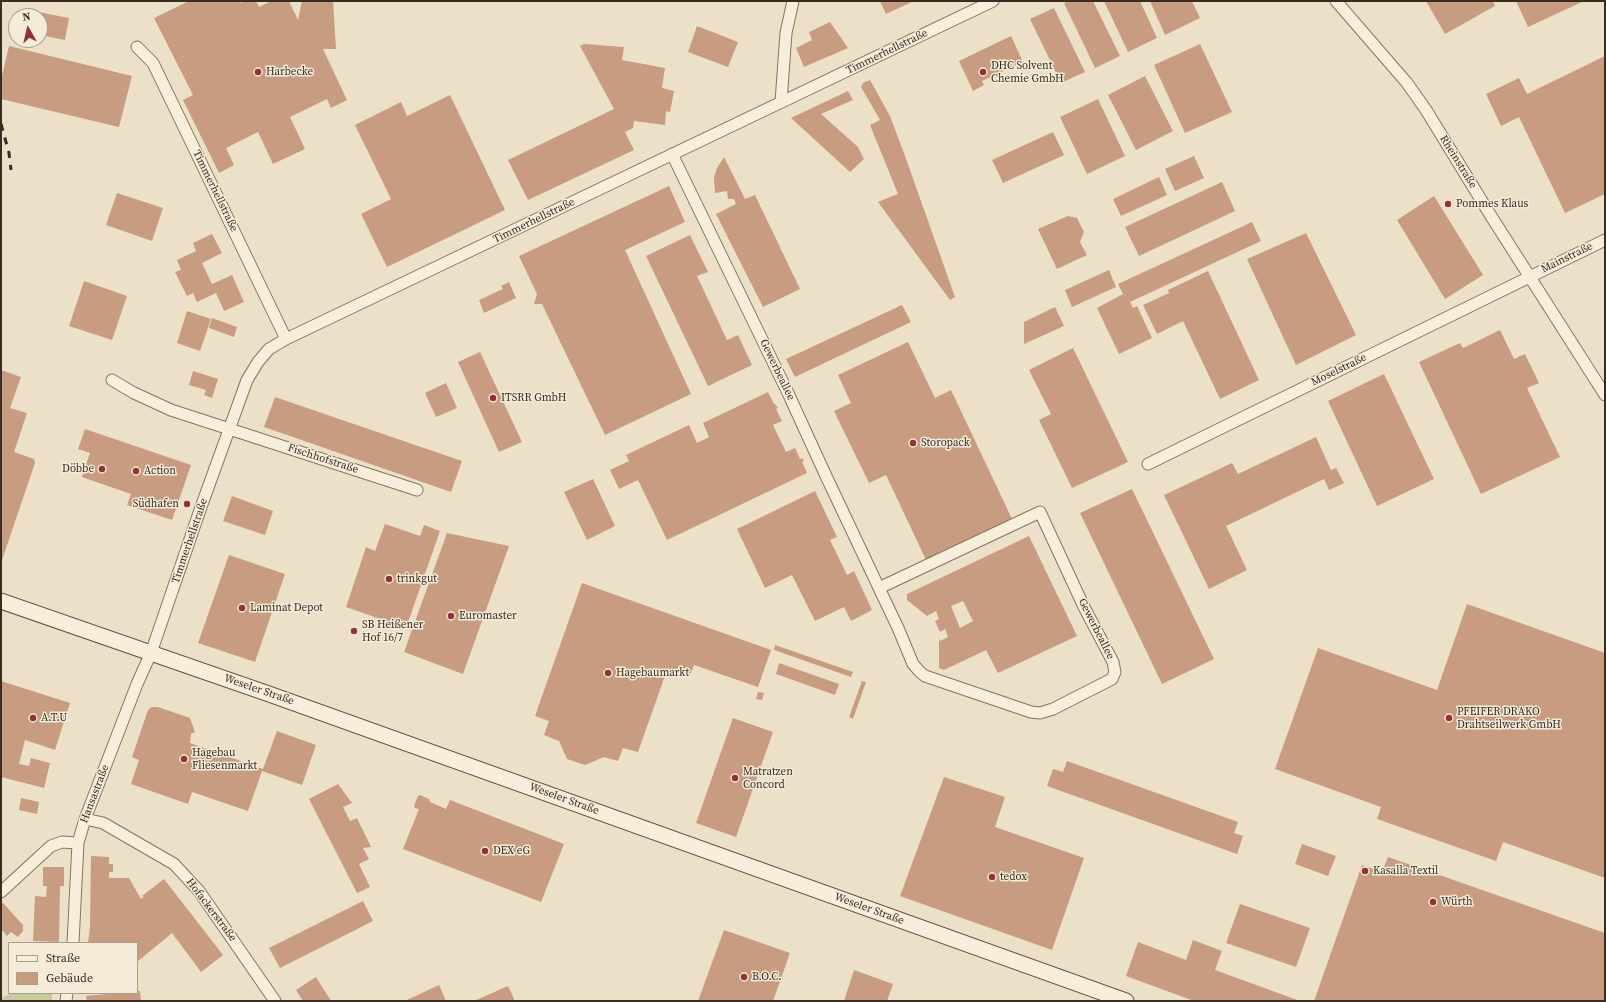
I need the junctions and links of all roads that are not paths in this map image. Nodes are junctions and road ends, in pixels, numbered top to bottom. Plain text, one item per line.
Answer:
1 (794, 1) edge
2 (993, 1) edge
3 (1336, 1) edge
4 (137, 47) dead end
5 (781, 102) junction
6 (672, 154) junction
7 (1605, 240) edge
8 (1530, 276) junction
9 (286, 339) junction
10 (112, 380) dead end
11 (1605, 395) edge
12 (229, 428) junction
13 (1148, 464) dead end
14 (417, 490) dead end
15 (879, 588) junction
16 (1, 601) edge
17 (151, 653) junction
18 (85, 819) junction
19 (78, 843) junction
20 (1, 892) edge
21 (73, 942) edge
22 (276, 1001) edge
23 (1126, 1001) edge

1 - 5 street
2 - 5 street, Timmerhellstraße
3 - 8 street, Rheinstraße
4 - 9 street, Timmerhellstraße
5 - 6 street, Timmerhellstraße
6 - 9 street, Timmerhellstraße
6 - 15 street, Gewerbeallee
7 - 8 street, Mainstraße
8 - 11 street, Rheinstraße
8 - 13 street, Moselstraße
9 - 12 street, Timmerhellstraße
10 - 12 street
12 - 14 street, Fischhofstraße
12 - 17 street, Timmerhellstraße
15 - 15 street, Gewerbeallee
16 - 17 main road, Weseler Straße
17 - 18 street, Hansastraße
17 - 23 main road, Weseler Straße
18 - 19 street, Hansastraße
18 - 22 street, Hofackerstraße
19 - 20 street
19 - 21 street, Hansastraße

